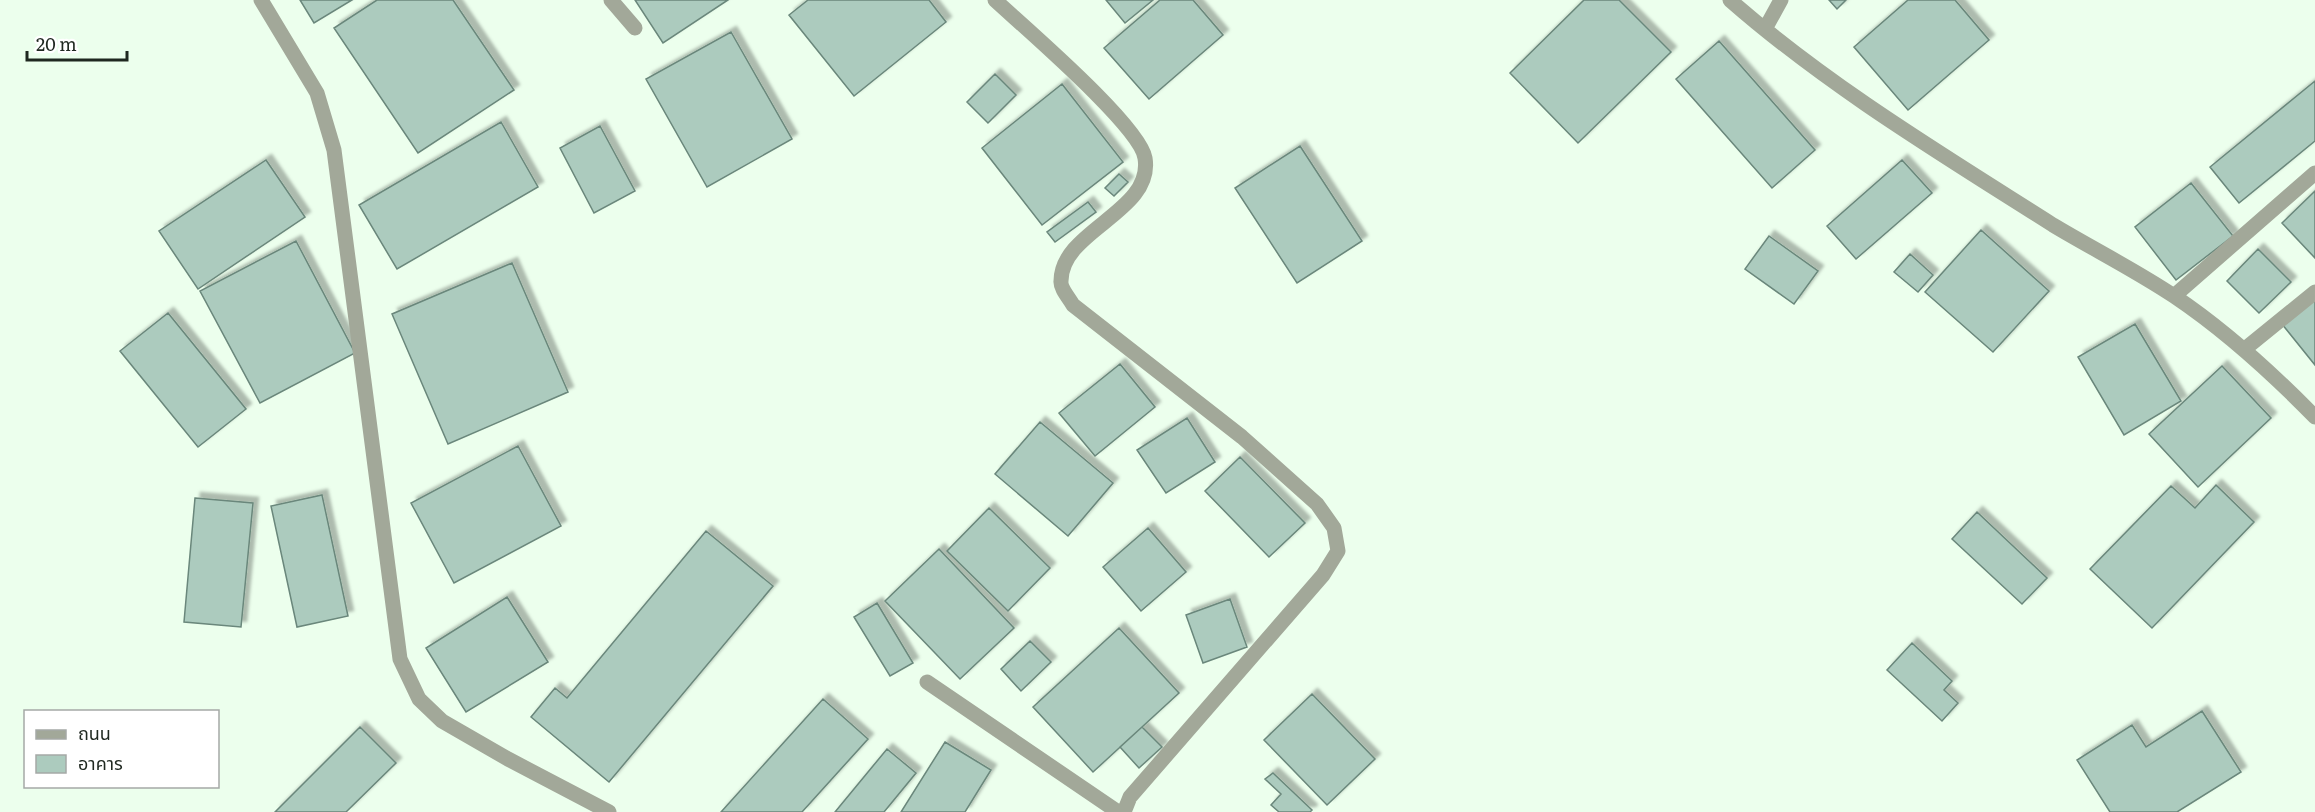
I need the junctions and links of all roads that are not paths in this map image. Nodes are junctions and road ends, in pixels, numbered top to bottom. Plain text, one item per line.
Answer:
1 (261, 0) edge
2 (611, 0) edge
3 (994, 0) edge
4 (1730, 0) edge
5 (1781, 0) edge
6 (635, 28) dead end
7 (1765, 29) junction
8 (2315, 173) edge
9 (2315, 292) edge
10 (2174, 296) junction
11 (2246, 348) junction
12 (2315, 417) edge
13 (927, 682) dead end
14 (609, 812) edge
15 (1118, 812) edge
16 (1124, 812) edge

1 - 14 street
2 - 6 street
3 - 16 street
4 - 7 street
5 - 7 street
7 - 10 street
8 - 10 street
9 - 11 street
10 - 11 street
11 - 12 street
13 - 15 street

